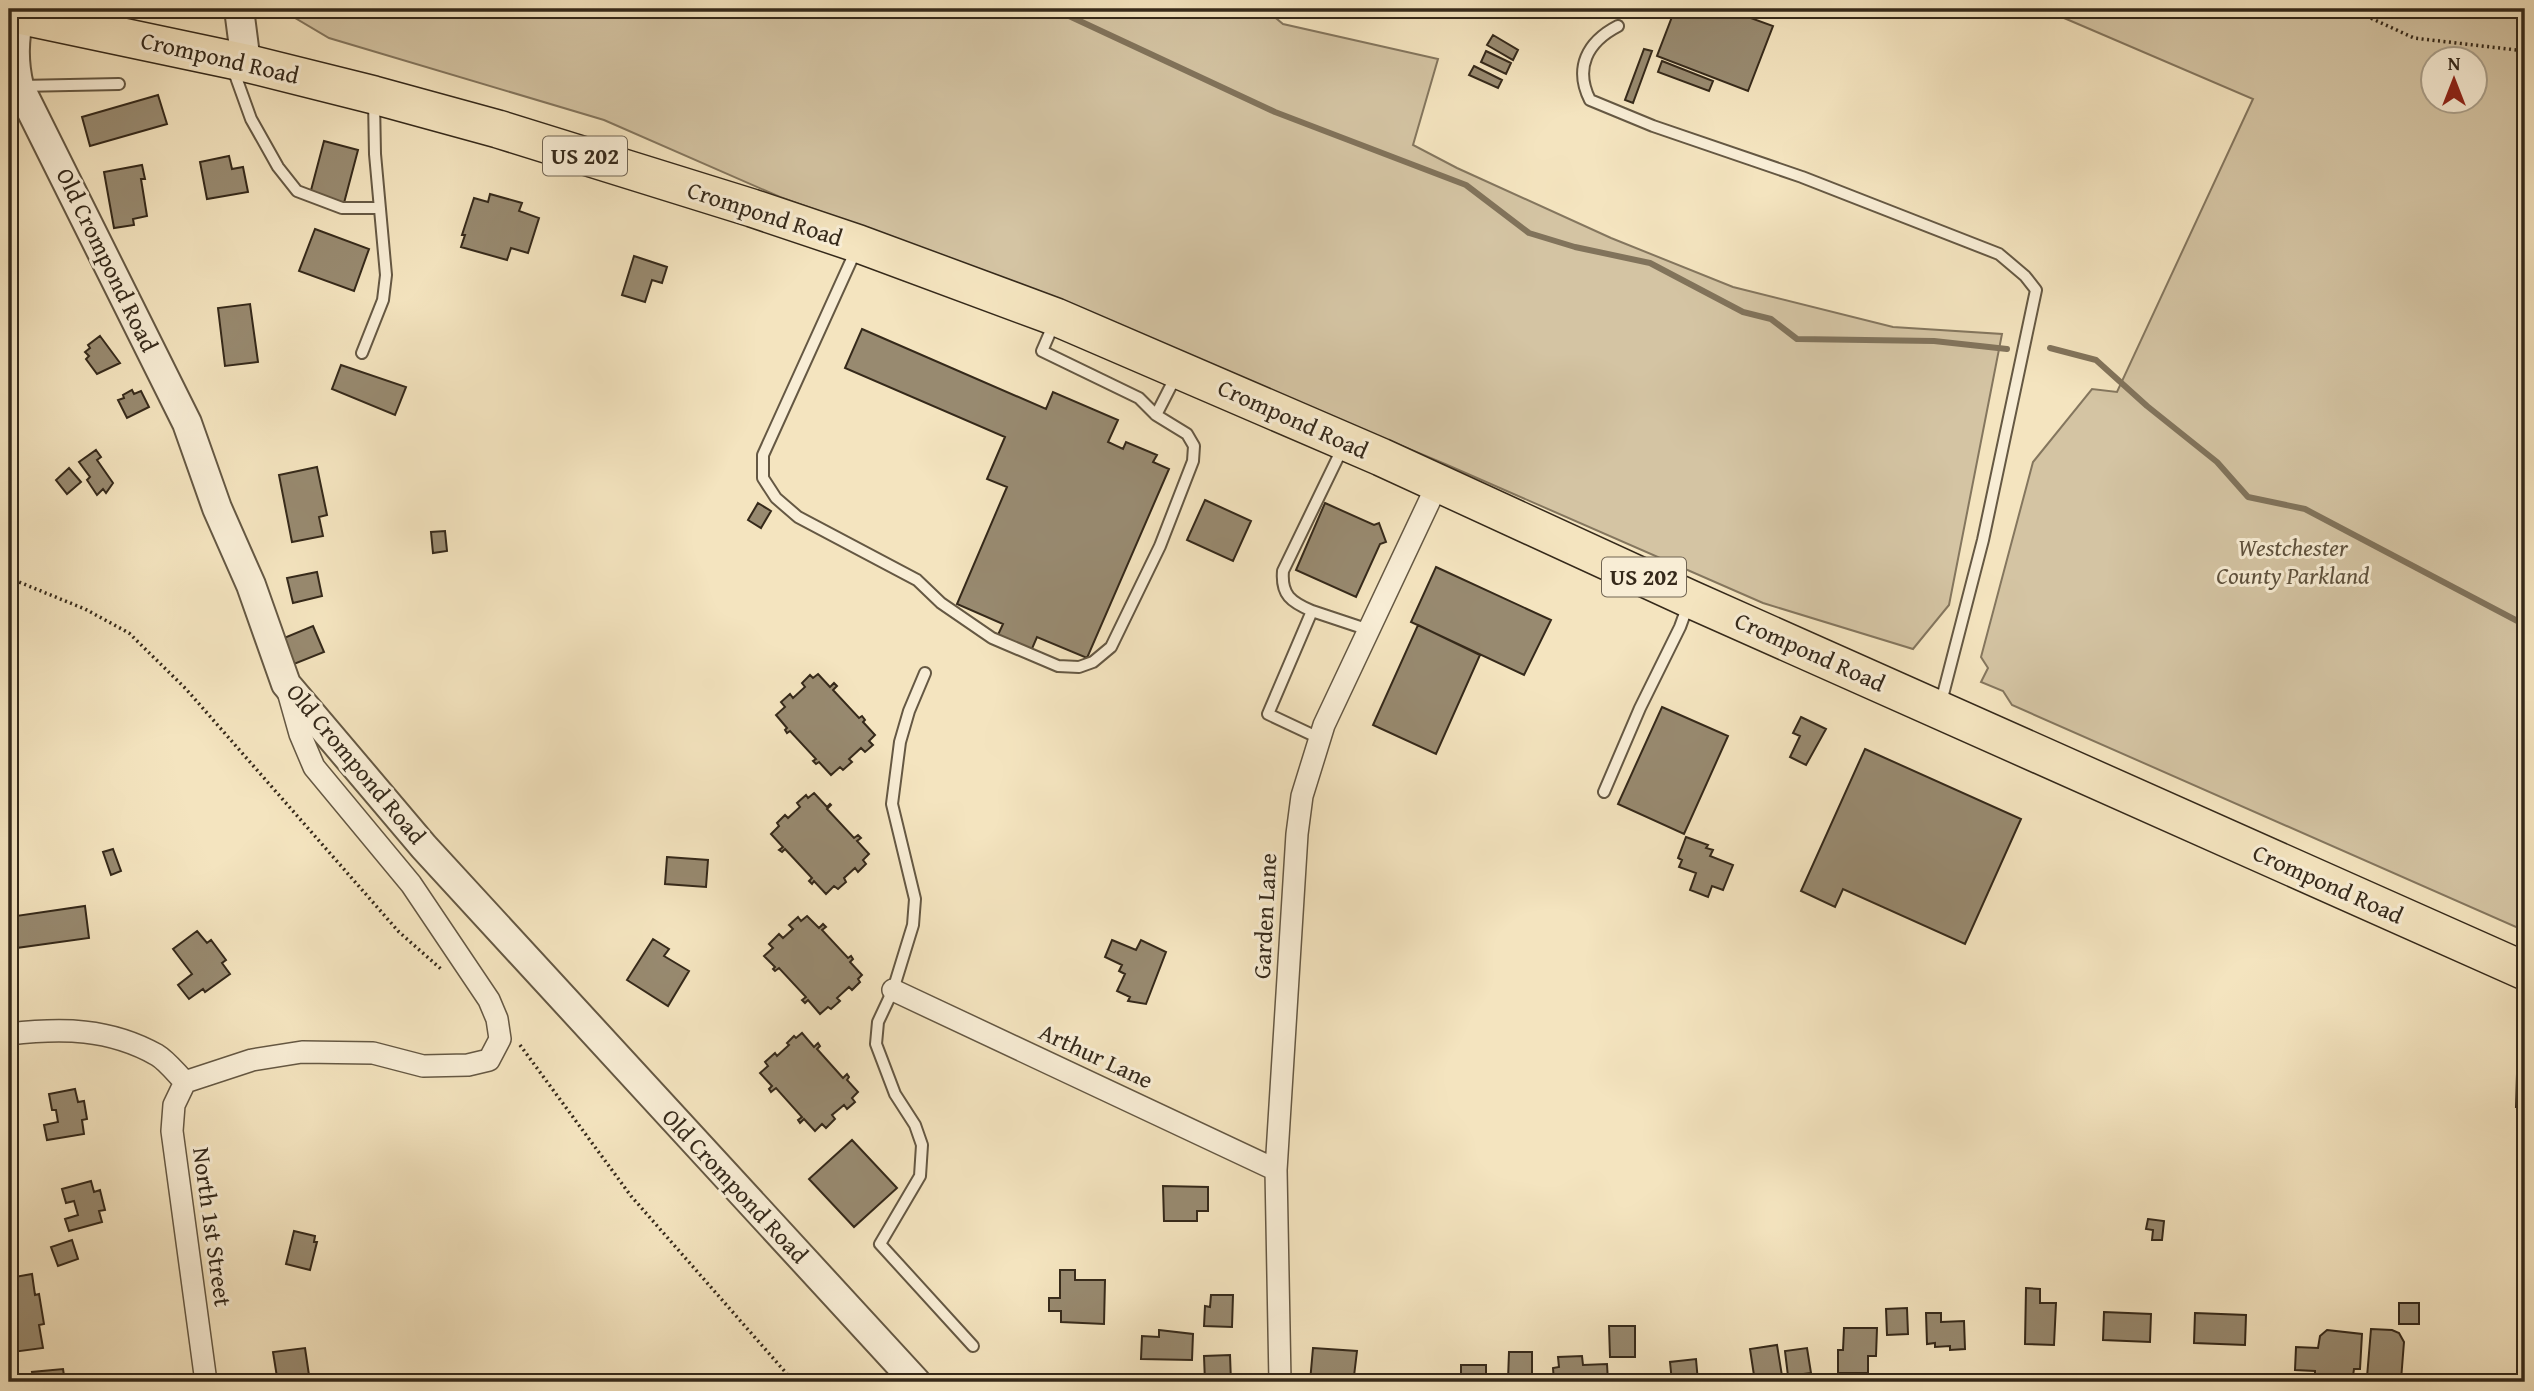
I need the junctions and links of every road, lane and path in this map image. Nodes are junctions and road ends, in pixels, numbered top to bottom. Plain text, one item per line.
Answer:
1 (239, 9) edge
2 (2351, 9) edge
3 (14, 14) edge
4 (1618, 26) dead end
5 (2525, 51) edge
6 (238, 61) junction
7 (119, 84) dead end
8 (14, 90) edge
9 (374, 94) junction
10 (380, 208) junction
11 (859, 244) junction
12 (1056, 317) junction
13 (362, 353) dead end
14 (1179, 369) junction
15 (1156, 415) junction
16 (1345, 441) junction
17 (1438, 483) junction
18 (9, 578) edge
19 (1690, 599) junction
20 (1312, 611) junction
21 (1369, 630) junction
22 (925, 673) dead end
23 (286, 684) junction
24 (1939, 708) junction
25 (1320, 738) junction
26 (1604, 792) dead end
27 (2525, 971) edge
28 (448, 975) dead end
29 (893, 990) junction
30 (497, 1019) junction
31 (9, 1034) edge
32 (185, 1082) junction
33 (1276, 1170) junction
34 (973, 1346) dead end
35 (206, 1382) edge
36 (794, 1382) edge
37 (916, 1382) edge
38 (1280, 1382) edge

1 - 6 street
2 - 5 path
3 - 6 highway, Crompond Road / US 202
3 - 8 street, Old Crompond Road
4 - 24 lane
6 - 9 highway, Crompond Road / US 202
6 - 10 lane
7 - 8 lane
8 - 23 street, Old Crompond Road
9 - 10 lane
9 - 11 highway, Crompond Road / US 202
10 - 13 lane
11 - 12 highway, Crompond Road / US 202
11 - 15 lane
12 - 14 highway, Crompond Road / US 202
12 - 15 lane
14 - 15 lane
14 - 16 highway, Crompond Road / US 202
16 - 17 highway, Crompond Road / US 202
16 - 20 lane
17 - 19 highway, Crompond Road / US 202
17 - 21 street, Garden Lane
18 - 28 path
19 - 24 highway, Crompond Road / US 202
19 - 26 lane
20 - 21 lane
20 - 25 lane
21 - 25 street, Garden Lane
22 - 29 lane
23 - 30 street
23 - 37 street, Old Crompond Road
24 - 27 highway, Crompond Road / US 202
25 - 33 street, Garden Lane
29 - 33 street, Arthur Lane
29 - 34 lane
30 - 32 street
30 - 36 path
31 - 32 street
32 - 35 street, North 1st Street
33 - 38 street, Garden Lane

